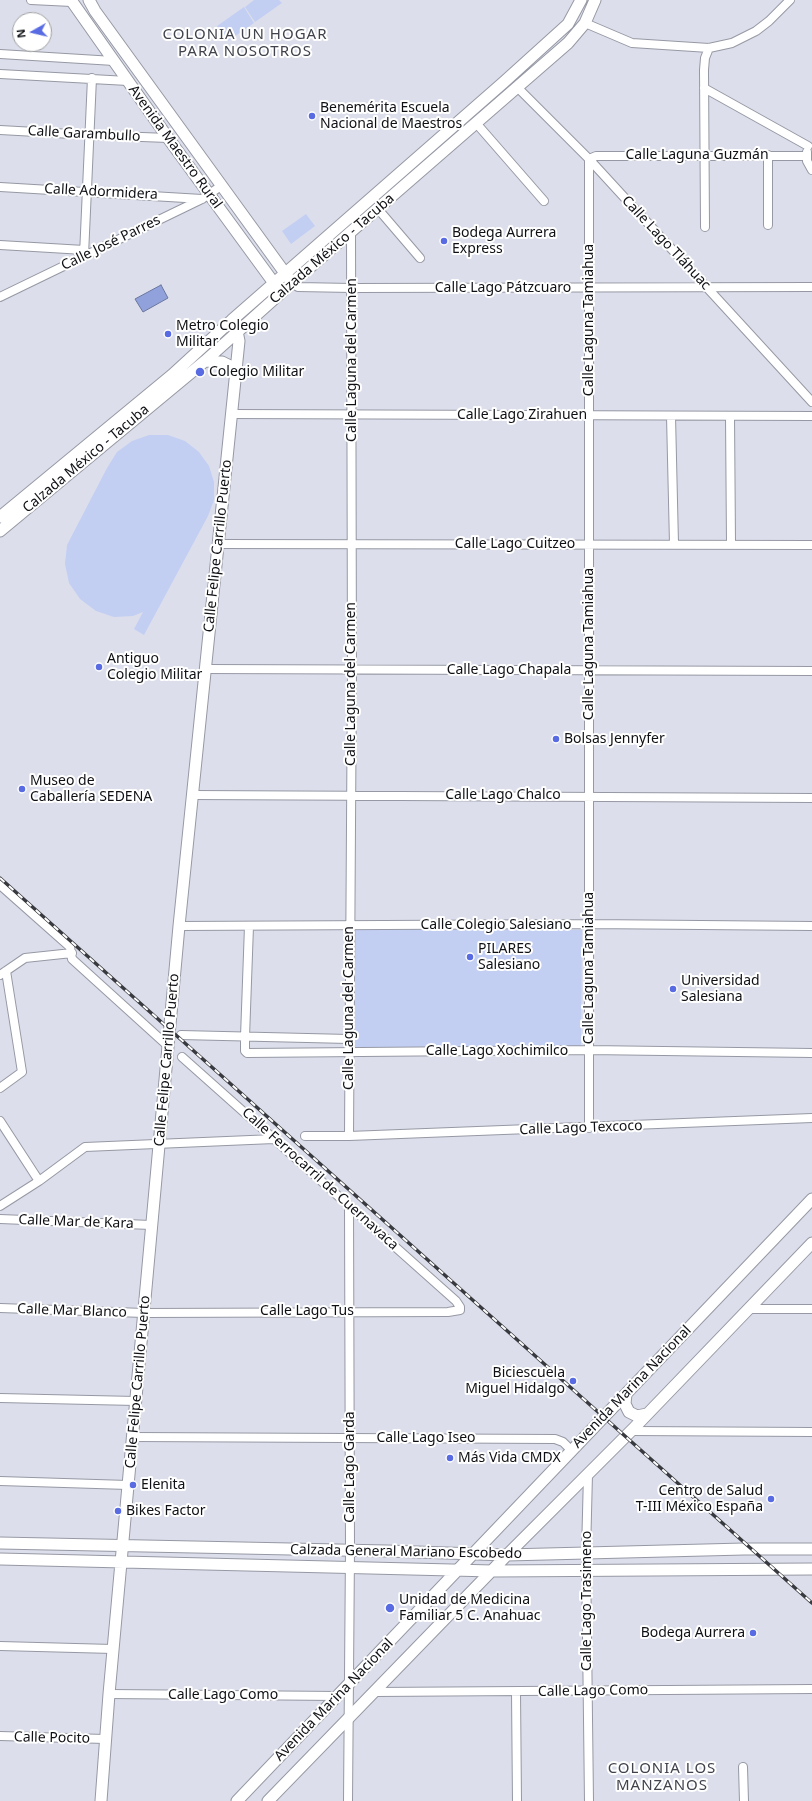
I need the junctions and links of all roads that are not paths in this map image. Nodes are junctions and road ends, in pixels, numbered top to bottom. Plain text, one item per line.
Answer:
1 (30, 0) edge
2 (89, 0) edge
3 (582, 0) edge
4 (595, 0) edge
5 (790, 0) edge
6 (71, 1) edge
7 (585, 22) junction
8 (709, 48) junction
9 (0, 54) edge
10 (114, 61) junction
11 (0, 74) edge
12 (92, 78) junction
13 (128, 81) junction
14 (517, 87) junction
15 (704, 88) junction
16 (476, 123) junction
17 (0, 130) edge
18 (90, 135) junction
19 (168, 138) junction
20 (810, 144) edge
21 (192, 145) junction
22 (180, 154) junction
23 (768, 155) junction
24 (706, 156) junction
25 (806, 156) junction
26 (589, 159) junction
27 (812, 170) edge
28 (221, 186) junction
29 (0, 187) edge
30 (86, 191) junction
31 (206, 196) junction
32 (544, 201) dead end
33 (378, 209) junction
34 (768, 225) dead end
35 (705, 227) dead end
36 (351, 231) junction
37 (0, 245) edge
38 (84, 253) junction
39 (420, 258) dead end
40 (289, 278) junction
41 (589, 287) junction
42 (812, 287) edge
43 (278, 288) junction
44 (352, 288) junction
45 (707, 288) junction
46 (0, 297) edge
47 (232, 320) junction
48 (237, 331) junction
49 (205, 361) junction
50 (236, 372) junction
51 (812, 402) edge
52 (231, 414) junction
53 (352, 415) junction
54 (589, 416) junction
55 (671, 416) junction
56 (730, 416) junction
57 (812, 416) edge
58 (0, 517) edge
59 (0, 531) edge
60 (218, 544) junction
61 (351, 544) junction
62 (589, 544) junction
63 (674, 544) junction
64 (731, 544) junction
65 (812, 545) edge
66 (205, 669) junction
67 (352, 669) junction
68 (589, 670) junction
69 (812, 671) edge
70 (193, 795) junction
71 (350, 795) junction
72 (589, 796) junction
73 (812, 798) edge
74 (0, 885) edge
75 (589, 924) junction
76 (349, 925) junction
77 (179, 926) junction
78 (249, 926) junction
79 (812, 926) edge
80 (72, 953) junction
81 (3, 973) edge
82 (181, 1034) dead end
83 (245, 1037) junction
84 (349, 1039) junction
85 (168, 1046) junction
86 (589, 1050) junction
87 (349, 1051) junction
88 (812, 1053) edge
89 (182, 1058) dead end
90 (0, 1088) edge
91 (812, 1118) edge
92 (0, 1121) edge
93 (589, 1128) junction
94 (305, 1136) dead end
95 (349, 1136) junction
96 (274, 1139) junction
97 (159, 1144) junction
98 (39, 1180) junction
99 (812, 1199) edge
100 (0, 1206) edge
101 (349, 1206) junction
102 (0, 1218) edge
103 (151, 1225) junction
104 (812, 1243) edge
105 (456, 1301) joint
106 (0, 1308) edge
107 (749, 1308) junction
108 (812, 1309) edge
109 (350, 1311) junction
110 (144, 1313) junction
111 (626, 1394) junction
112 (0, 1398) edge
113 (136, 1401) junction
114 (613, 1408) junction
115 (647, 1414) junction
116 (632, 1430) junction
117 (812, 1432) edge
118 (132, 1437) junction
119 (350, 1437) junction
120 (571, 1450) junction
121 (588, 1474) junction
122 (0, 1481) edge
123 (128, 1485) junction
124 (0, 1543) edge
125 (122, 1546) junction
126 (812, 1549) edge
127 (350, 1550) junction
128 (586, 1553) junction
129 (473, 1555) junction
130 (507, 1555) junction
131 (0, 1559) edge
132 (121, 1562) junction
133 (350, 1566) junction
134 (812, 1568) edge
135 (460, 1570) junction
136 (586, 1570) junction
137 (493, 1571) junction
138 (0, 1646) edge
139 (113, 1649) junction
140 (350, 1684) junction
141 (812, 1689) edge
142 (587, 1691) junction
143 (375, 1692) junction
144 (516, 1692) junction
145 (109, 1694) junction
146 (338, 1696) junction
147 (349, 1718) junction
148 (0, 1736) edge
149 (105, 1739) junction
150 (743, 1767) dead end
151 (101, 1801) edge
152 (238, 1801) edge
153 (268, 1801) edge
154 (348, 1801) edge
155 (517, 1801) edge
156 (589, 1801) edge
157 (744, 1801) edge

1 - 6 street
2 - 21 main road, Avenida Maestro Rural
3 - 40 main road, Calzada México - Tacuba
4 - 7 main road, Calzada México - Tacuba
5 - 8 street
6 - 10 main road, Avenida Maestro Rural
7 - 8 street
7 - 14 main road, Calzada México - Tacuba
8 - 15 street
9 - 10 street
10 - 13 main road, Avenida Maestro Rural
11 - 12 street
12 - 13 street
12 - 18 street
13 - 19 main road, Avenida Maestro Rural
14 - 16 main road, Calzada México - Tacuba
14 - 26 street, Calle Lago Tláhuac
15 - 20 street
15 - 24 street
16 - 32 street
16 - 33 main road, Calzada México - Tacuba
17 - 18 street, Calle Garambullo
18 - 19 street, Calle Garambullo
18 - 30 street
19 - 22 main road, Avenida Maestro Rural
20 - 25 street
21 - 22 main road
21 - 28 main road, Avenida Maestro Rural
22 - 31 main road, Avenida Maestro Rural
23 - 24 street, Calle Laguna Guzmán
23 - 25 street, Calle Laguna Guzmán
23 - 34 street
24 - 26 street, Calle Laguna Guzmán
24 - 35 street
25 - 27 street
26 - 41 street, Calle Laguna Tamiahua
26 - 45 street, Calle Lago Tláhuac
28 - 31 street, Calle José Parres
28 - 40 main road, Avenida Maestro Rural
29 - 30 street, Calle Adormidera
30 - 31 street, Calle Adormidera
30 - 38 street
31 - 38 street, Calle José Parres
31 - 43 main road, Avenida Maestro Rural
33 - 36 main road, Calzada México - Tacuba
33 - 39 street
36 - 40 main road, Calzada México - Tacuba
36 - 44 street, Calle Laguna del Carmen
37 - 38 street
38 - 46 street, Calle José Parres
40 - 43 main road, Calzada México - Tacuba
40 - 44 street, Calle Lago Pátzcuaro
41 - 44 street, Calle Lago Pátzcuaro
41 - 45 street, Calle Lago Pátzcuaro
41 - 54 street, Calle Laguna Tamiahua
42 - 45 street, Calle Lago Pátzcuaro
43 - 47 main road, Calzada México - Tacuba
43 - 48 main road, Calzada México - Tacuba
44 - 53 street, Calle Laguna del Carmen
45 - 51 street, Calle Lago Tláhuac
47 - 48 main road, Calle Felipe Carrillo Puerto
47 - 58 main road, Calzada México - Tacuba
48 - 49 main road, Calzada México - Tacuba
48 - 50 main road, Calle Felipe Carrillo Puerto
49 - 50 main road
49 - 59 main road, Calzada México - Tacuba
50 - 52 main road, Calle Felipe Carrillo Puerto
52 - 53 street, Calle Lago Zirahuen
52 - 60 main road, Calle Felipe Carrillo Puerto
53 - 54 street, Calle Lago Zirahuen
53 - 61 street, Calle Laguna del Carmen
54 - 55 street, Calle Lago Zirahuen
54 - 62 street, Calle Laguna Tamiahua
55 - 56 street, Calle Lago Zirahuen
55 - 63 street
56 - 57 street, Calle Lago Zirahuen
56 - 64 street
60 - 61 street, Calle Lago Cuitzeo
60 - 66 main road, Calle Felipe Carrillo Puerto
61 - 62 street, Calle Lago Cuitzeo
61 - 67 street, Calle Laguna del Carmen
62 - 63 street, Calle Lago Cuitzeo
62 - 68 street, Calle Laguna Tamiahua
63 - 64 street, Calle Lago Cuitzeo
64 - 65 street, Calle Lago Cuitzeo
66 - 67 street, Calle Lago Chapala
66 - 70 main road, Calle Felipe Carrillo Puerto
67 - 68 street, Calle Lago Chapala
67 - 71 street, Calle Laguna del Carmen
68 - 69 street, Calle Lago Chapala
68 - 72 street, Calle Laguna Tamiahua
70 - 71 street, Calle Lago Chalco
70 - 77 main road, Calle Felipe Carrillo Puerto
71 - 72 street, Calle Lago Chalco
71 - 76 street, Calle Laguna del Carmen
72 - 73 street, Calle Lago Chalco
72 - 75 street, Calle Laguna Tamiahua
74 - 80 street
75 - 76 street, Calle Colegio Salesiano
75 - 79 street, Calle Colegio Salesiano
75 - 86 street, Calle Laguna Tamiahua
76 - 78 street, Calle Colegio Salesiano
76 - 84 street, Calle Laguna del Carmen
77 - 78 street, Calle Colegio Salesiano
77 - 85 main road, Calle Felipe Carrillo Puerto
78 - 83 street
80 - 81 street
80 - 85 street
81 - 90 street
82 - 83 street
83 - 84 street
83 - 87 street, Calle Lago Xochimilco
84 - 87 street, Calle Laguna del Carmen
85 - 97 main road, Calle Felipe Carrillo Puerto
86 - 87 street, Calle Lago Xochimilco
86 - 88 street, Calle Lago Xochimilco
86 - 93 street, Calle Laguna Tamiahua
87 - 95 street, Calle Laguna del Carmen
89 - 96 street, Calle Ferrocarril de Cuernavaca
91 - 93 street, Calle Lago Texcoco
92 - 98 street
93 - 95 street, Calle Lago Texcoco
94 - 95 street, Calle Lago Texcoco
96 - 97 street
96 - 101 street, Calle Ferrocarril de Cuernavaca
97 - 98 street
97 - 103 main road, Calle Felipe Carrillo Puerto
98 - 100 street
99 - 111 main road, Avenida Marina Nacional
101 - 105 street, Calle Ferrocarril de Cuernavaca
101 - 109 street, Calle Lago Garda
102 - 103 street, Calle Mar de Kara
103 - 110 main road, Calle Felipe Carrillo Puerto
104 - 107 main road, Avenida Marina Nacional
105 - 109 street, Calle Lago Tus
106 - 110 street, Calle Mar Blanco
107 - 108 street
107 - 115 main road, Avenida Marina Nacional
109 - 110 street, Calle Lago Tus
109 - 119 street, Calle Lago Garda
110 - 113 main road, Calle Felipe Carrillo Puerto
111 - 114 main road, Avenida Marina Nacional
111 - 115 main road
112 - 113 street
113 - 118 main road, Calle Felipe Carrillo Puerto
114 - 116 main road
114 - 120 main road, Avenida Marina Nacional
115 - 116 main road, Avenida Marina Nacional
116 - 117 street
116 - 121 main road, Avenida Marina Nacional
118 - 119 street, Calle Lago Iseo
118 - 123 main road, Calle Felipe Carrillo Puerto
119 - 120 street, Calle Lago Iseo
119 - 127 street, Calle Lago Garda
120 - 129 main road, Avenida Marina Nacional
121 - 128 street, Calle Lago Trasimeno
121 - 130 main road, Avenida Marina Nacional
122 - 123 street
123 - 125 main road, Calle Felipe Carrillo Puerto
124 - 125 main road, Calzada General Mariano Escobedo
125 - 127 main road, Calzada General Mariano Escobedo
125 - 132 main road, Calle Felipe Carrillo Puerto
126 - 128 main road, Calzada General Mariano Escobedo
127 - 129 main road, Calzada General Mariano Escobedo
127 - 133 street, Calle Lago Garda
128 - 130 main road, Calzada General Mariano Escobedo
128 - 136 street, Calle Lago Trasimeno
129 - 130 main road, Calzada General Mariano Escobedo
129 - 135 main road, Avenida Marina Nacional
130 - 137 main road, Avenida Marina Nacional
131 - 132 main road, Calzada General Mariano Escobedo
132 - 133 main road, Calzada General Mariano Escobedo
132 - 139 main road, Calle Felipe Carrillo Puerto
133 - 135 main road, Calzada General Mariano Escobedo
133 - 140 street, Calle Lago Garda
134 - 136 main road, Calzada General Mariano Escobedo
135 - 137 main road, Calzada General Mariano Escobedo
135 - 140 main road, Avenida Marina Nacional
136 - 137 main road, Calzada General Mariano Escobedo
136 - 142 street, Calle Lago Trasimeno
137 - 143 main road, Avenida Marina Nacional
138 - 139 street
139 - 145 main road, Calle Felipe Carrillo Puerto
140 - 146 main road, Avenida Marina Nacional
140 - 147 street, Calle Lago Garda
141 - 142 street, Calle Lago Como
142 - 144 street, Calle Lago Como
142 - 156 street, Calle Lago Trasimeno
143 - 144 street, Calle Lago Como
143 - 147 main road, Avenida Marina Nacional
144 - 155 street
145 - 146 street, Calle Lago Como
145 - 149 main road, Calle Felipe Carrillo Puerto
146 - 152 main road, Avenida Marina Nacional
147 - 153 main road, Avenida Marina Nacional
147 - 154 street, Calle Lago Garda
148 - 149 street, Calle Pocito
149 - 151 main road, Calle Felipe Carrillo Puerto
150 - 157 street

